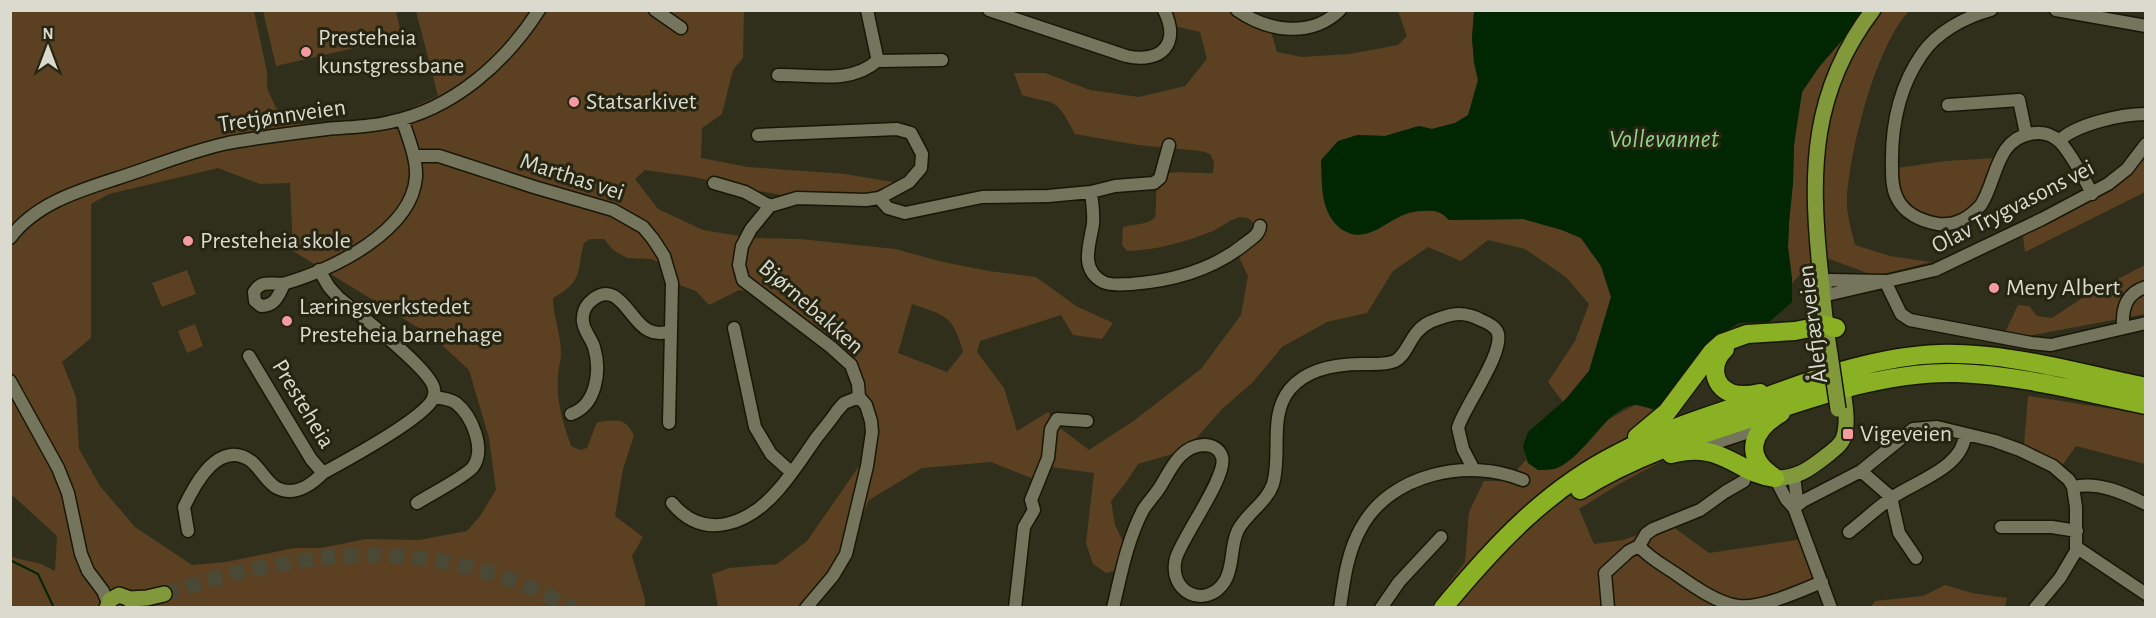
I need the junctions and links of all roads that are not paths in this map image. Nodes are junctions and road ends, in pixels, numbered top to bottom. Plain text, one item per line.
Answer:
1 (539, 10) edge
2 (655, 10) edge
3 (867, 10) edge
4 (989, 10) edge
5 (1164, 10) edge
6 (1237, 10) edge
7 (1340, 10) edge
8 (1873, 10) edge
9 (1991, 10) edge
10 (2056, 10) edge
11 (2145, 26) edge
12 (681, 27) dead end
13 (942, 60) dead end
14 (877, 61) junction
15 (778, 75) dead end
16 (1948, 105) dead end
17 (2145, 114) edge
18 (402, 119) junction
19 (2026, 134) junction
20 (758, 135) dead end
21 (2059, 141) junction
22 (2145, 144) edge
23 (1168, 145) dead end
24 (414, 156) junction
25 (714, 183) dead end
26 (1091, 192) junction
27 (2092, 194) junction
28 (879, 198) junction
29 (770, 206) junction
30 (1260, 226) dead end
31 (10, 238) edge
32 (319, 270) junction
33 (1885, 281) junction
34 (284, 284) dead end
35 (2145, 287) edge
36 (1828, 288) junction
37 (2145, 323) edge
38 (2123, 327) junction
39 (734, 328) dead end
40 (1830, 330) junction
41 (670, 332) junction
42 (249, 356) dead end
43 (10, 381) edge
44 (2145, 387) edge
45 (1793, 395) junction
46 (434, 397) junction
47 (860, 397) junction
48 (2145, 405) edge
49 (571, 414) dead end
50 (1087, 421) dead end
51 (669, 423) dead end
52 (1761, 428) junction
53 (1965, 434) junction
54 (1693, 450) junction
55 (1600, 463) junction
56 (1628, 464) junction
57 (1474, 470) junction
58 (1861, 471) junction
59 (791, 472) junction
60 (323, 473) junction
61 (1784, 477) junction
62 (1522, 480) dead end
63 (1744, 482) dead end
64 (2073, 488) junction
65 (1891, 497) junction
66 (417, 503) dead end
67 (672, 503) dead end
68 (2145, 504) edge
69 (1794, 508) junction
70 (2001, 527) dead end
71 (188, 531) dead end
72 (2077, 531) junction
73 (1849, 532) dead end
74 (1441, 537) dead end
75 (1639, 546) junction
76 (2076, 547) junction
77 (1916, 558) dead end
78 (1822, 582) junction
79 (2145, 594) edge
80 (165, 596) tunnel mouth
81 (123, 603) edge
82 (806, 608) edge
83 (1015, 608) edge
84 (1113, 608) edge
85 (1340, 608) edge
86 (1381, 608) edge
87 (1443, 608) edge
88 (1458, 608) edge
89 (1608, 608) edge
90 (1831, 608) edge
91 (2035, 608) edge

1 - 18 street, Tretjønnveien
2 - 12 street
3 - 14 street
4 - 5 street
6 - 7 street
8 - 36 main road, Ålefjærveien
9 - 19 street
10 - 11 street
13 - 14 street
14 - 15 street
16 - 19 street
17 - 21 street
18 - 24 street
18 - 31 street, Tretjønnveien
19 - 21 street
20 - 28 street
21 - 27 street
22 - 27 street, Olav Trygvasons vei
23 - 26 street
24 - 32 street
24 - 41 street, Marthas vei
25 - 29 street
26 - 28 street
26 - 30 street
27 - 33 street, Olav Trygvasons vei
28 - 29 street
29 - 47 street, Bjørnebakken
32 - 34 street
32 - 46 street
33 - 36 street, Olav Trygvasons vei
33 - 38 street
35 - 38 street
36 - 40 main road, Ålefjærveien
37 - 38 street
39 - 59 street
40 - 45 highway
40 - 55 highway
40 - 61 main road, Ålefjærveien, bridge
41 - 49 street
41 - 51 street, Marthas vei
42 - 60 street, Presteheia
43 - 81 street
44 - 45 highway
45 - 48 highway
45 - 52 highway
45 - 55 highway
45 - 56 highway
46 - 60 street, Presteheia
46 - 66 street
47 - 59 street
47 - 82 street, Bjørnebakken
50 - 83 street
52 - 54 street
52 - 61 highway
53 - 58 street
53 - 64 street
53 - 65 street
54 - 56 highway
54 - 61 highway
55 - 87 highway
56 - 88 highway
57 - 62 street
57 - 84 street
57 - 85 street
58 - 65 street
58 - 69 street
59 - 67 street
60 - 71 street, Presteheia
61 - 69 street
61 - 69 street
63 - 75 street
64 - 68 street
64 - 72 street
65 - 73 street
65 - 77 street
69 - 78 street
70 - 72 street
72 - 76 street
74 - 86 street
75 - 78 street
75 - 89 street
76 - 79 street
76 - 91 street
78 - 90 street
80 - 81 main road

